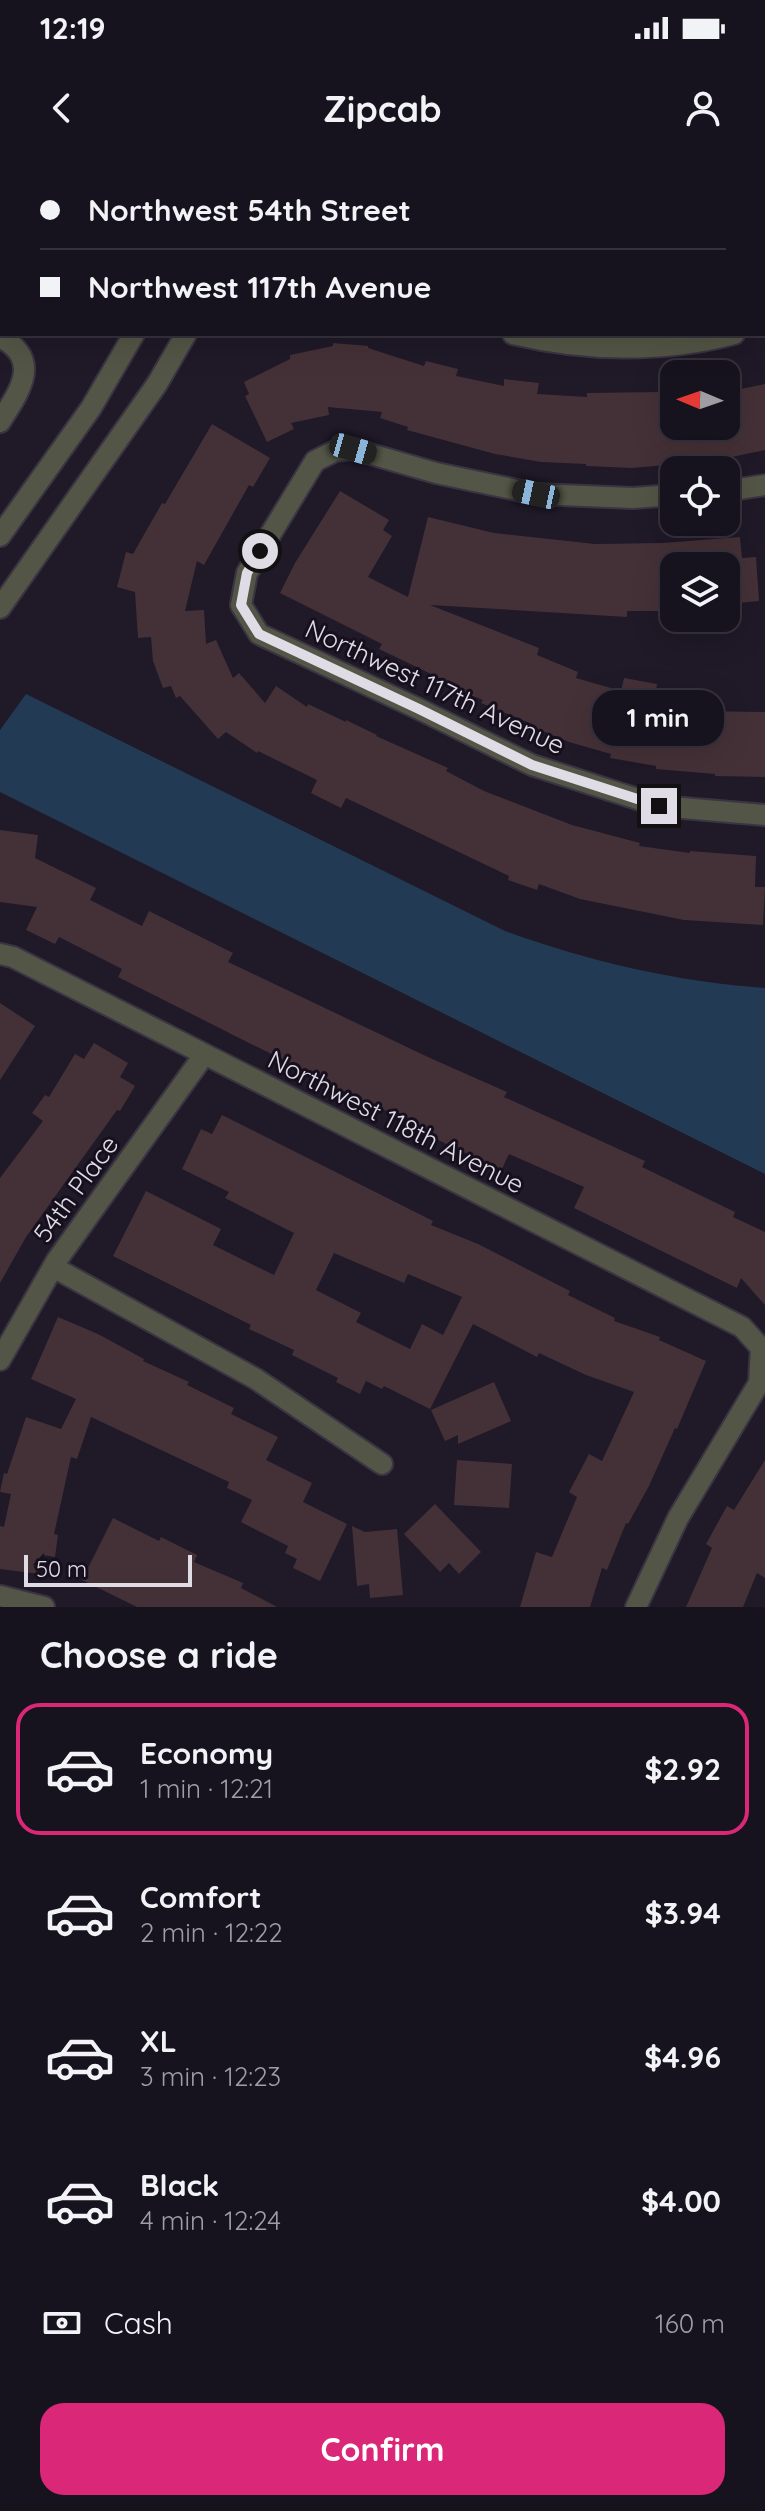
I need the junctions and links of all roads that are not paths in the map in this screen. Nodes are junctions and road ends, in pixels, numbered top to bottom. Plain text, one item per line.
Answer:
1 (133, 336) edge
2 (185, 336) edge
3 (522, 336) edge
4 (723, 336) edge
5 (0, 337) edge
6 (0, 422) edge
7 (765, 485) edge
8 (740, 489) edge
9 (660, 496) edge
10 (0, 536) edge
11 (0, 608) edge
12 (765, 815) edge
13 (0, 954) edge
14 (204, 1055) junction
15 (53, 1267) junction
16 (0, 1360) edge
17 (382, 1464) dead end
18 (0, 1596) edge
19 (44, 1607) edge
20 (636, 1607) edge

1 - 10 street
2 - 11 street
3 - 4 street
5 - 6 street
7 - 8 street
9 - 12 street, Northwest 117th Avenue
13 - 14 street, Northwest 118th Avenue
14 - 15 street, 54th Place
14 - 20 street, Northwest 118th Avenue
15 - 16 street, 54th Place
15 - 17 street
18 - 19 street

